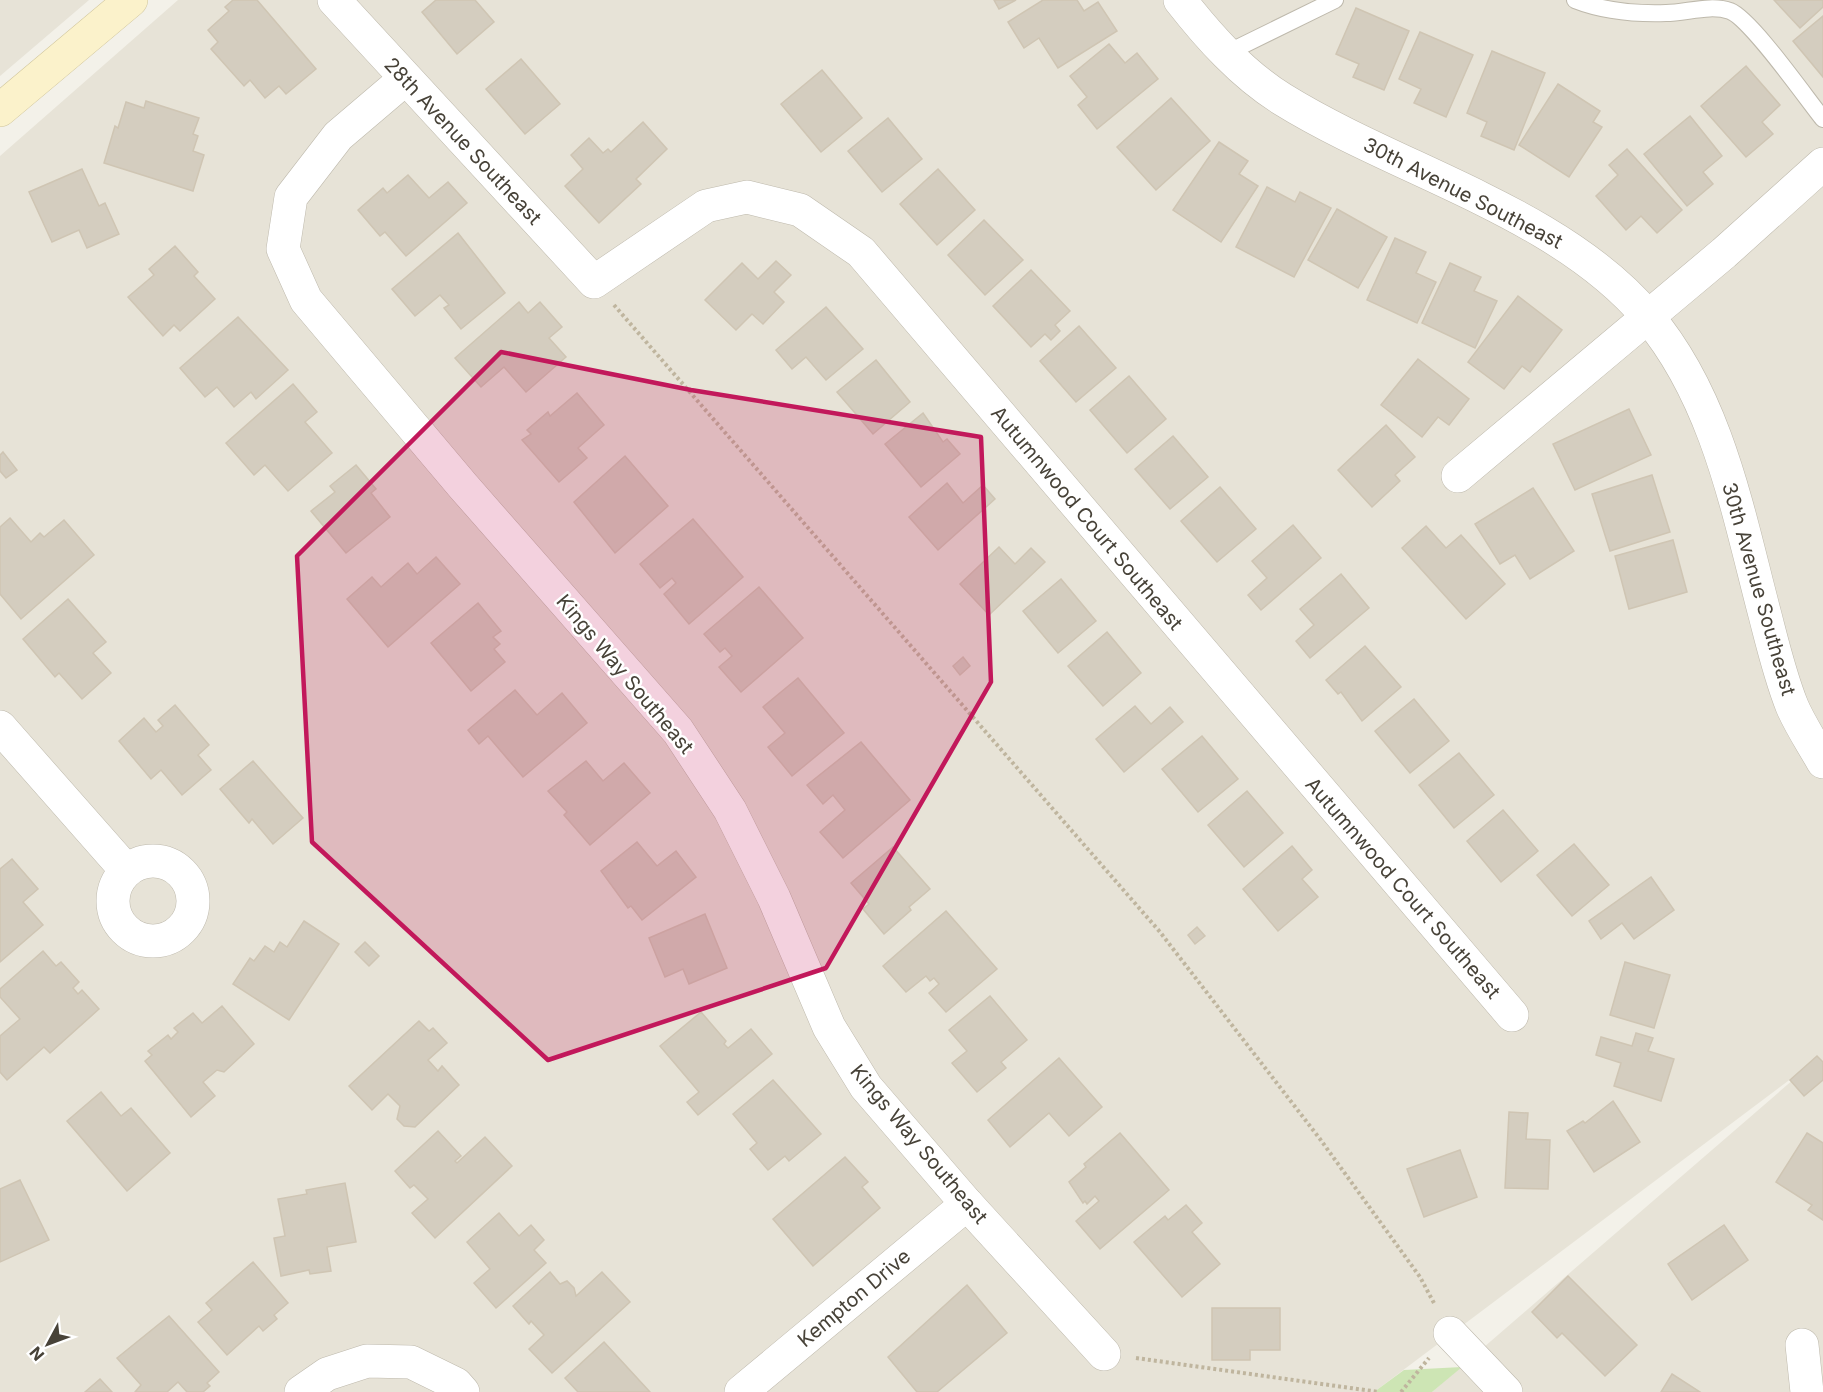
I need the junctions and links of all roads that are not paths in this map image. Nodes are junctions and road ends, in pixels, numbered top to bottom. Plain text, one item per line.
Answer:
1 (130, 0) edge
2 (334, 0) edge
3 (1180, 0) edge
4 (1335, 0) edge
5 (1575, 0) edge
6 (1227, 53) junction
7 (405, 79) junction
8 (0, 110) edge
9 (1823, 119) edge
10 (1823, 164) edge
11 (594, 282) joint
12 (1647, 316) junction
13 (1458, 476) dead end
14 (0, 728) edge
15 (1823, 762) edge
16 (126, 870) dead end
17 (1512, 1015) dead end
18 (967, 1204) junction
19 (1450, 1333) road end
20 (1802, 1345) dead end
21 (1104, 1354) road end
22 (300, 1392) edge
23 (463, 1392) edge
24 (741, 1392) edge
25 (1506, 1392) edge
26 (1807, 1392) edge

1 - 8 street
2 - 7 street, 28th Avenue Southeast
3 - 6 street, 30th Avenue Southeast
4 - 6 lane
5 - 9 lane
6 - 12 street, 30th Avenue Southeast
7 - 11 street, 28th Avenue Southeast
7 - 18 street, Kings Way Southeast
10 - 12 street
11 - 17 street, Autumnwood Court Southeast
12 - 13 street
12 - 15 street, 30th Avenue Southeast
14 - 16 street
18 - 21 street, Kings Way Southeast
18 - 24 street, Kempton Drive
19 - 25 street
20 - 26 street
22 - 23 street

